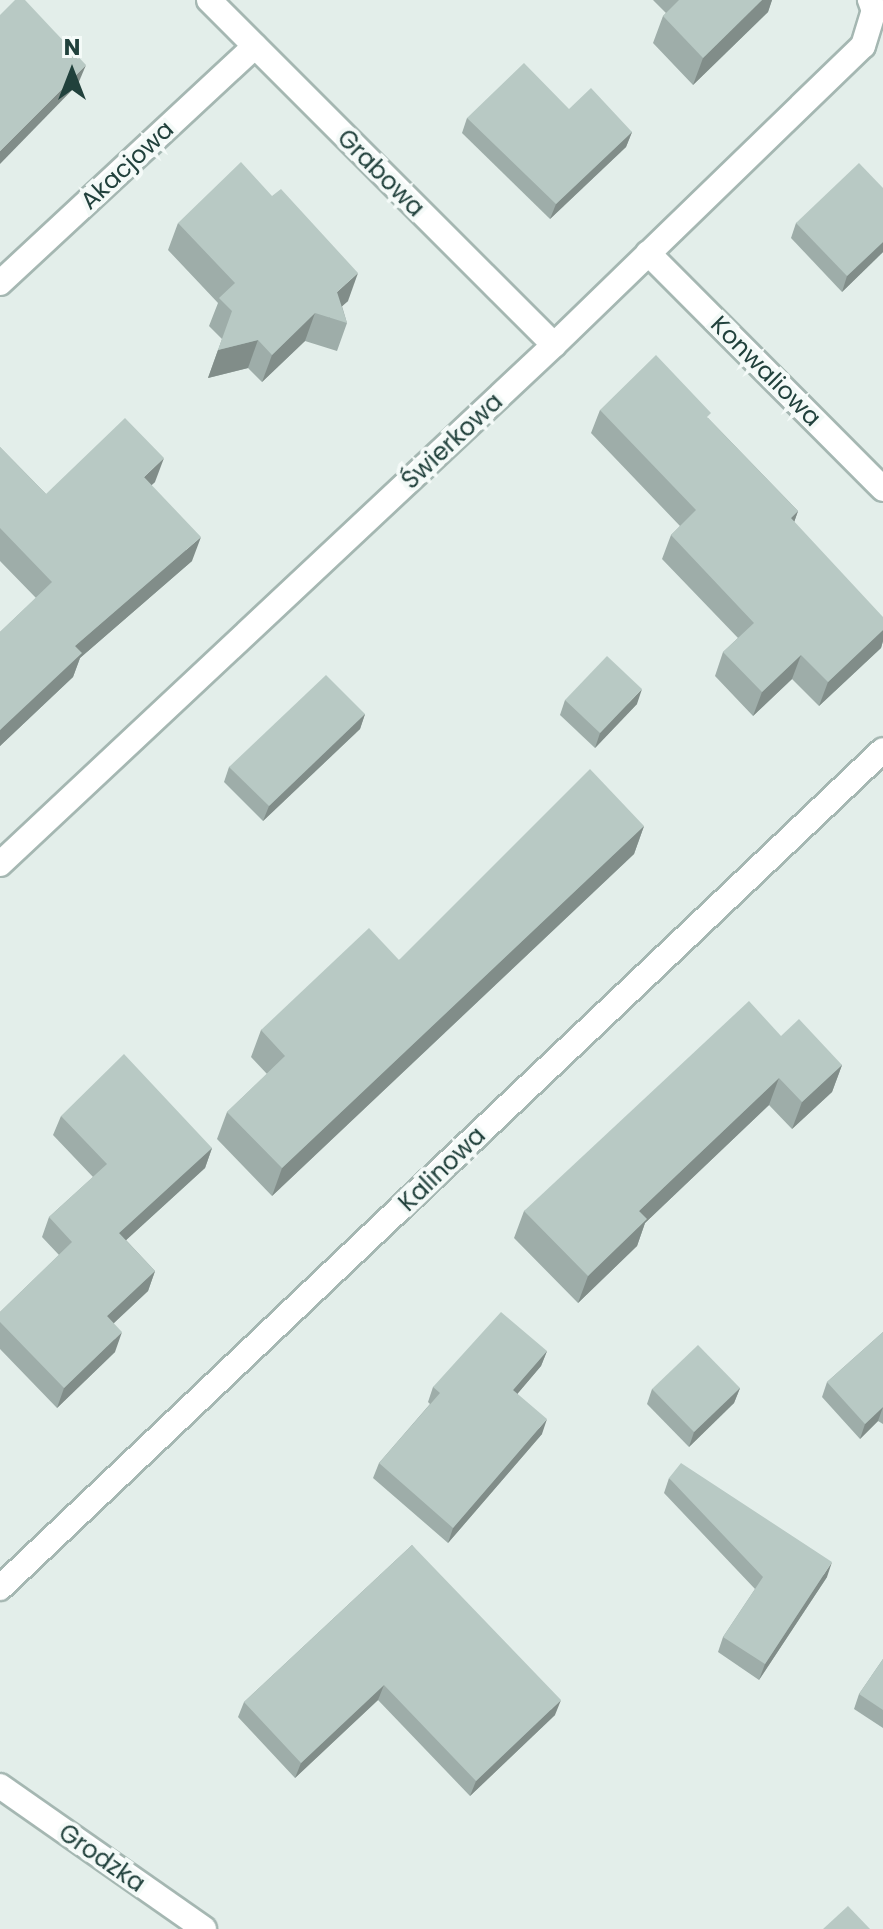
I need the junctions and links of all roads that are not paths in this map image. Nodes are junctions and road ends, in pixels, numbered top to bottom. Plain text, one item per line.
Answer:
1 (209, 0) edge
2 (870, 0) edge
3 (255, 46) junction
4 (648, 253) junction
5 (0, 283) edge
6 (554, 345) junction
7 (883, 489) edge
8 (883, 750) edge
9 (0, 864) edge
10 (0, 1588) edge
11 (0, 1786) edge
12 (204, 1929) edge

1 - 3 street, Grabowa
2 - 4 street, Świerkowa
3 - 5 street, Akacjowa
3 - 6 street, Grabowa
4 - 6 street, Świerkowa
4 - 7 street, Konwaliowa
6 - 9 street, Świerkowa
8 - 10 street, Kalinowa
11 - 12 street, Grodzka

